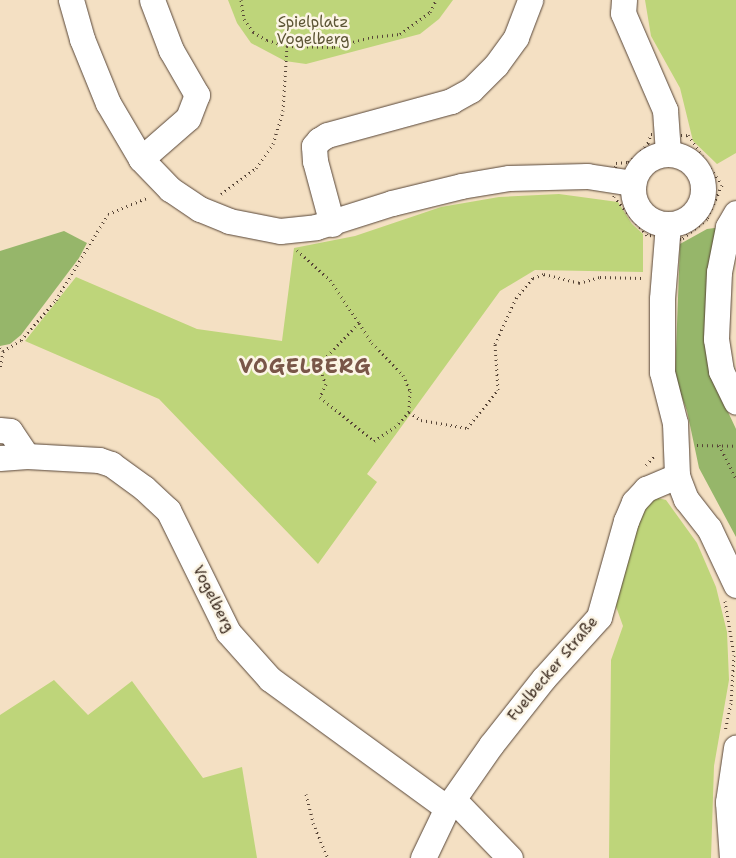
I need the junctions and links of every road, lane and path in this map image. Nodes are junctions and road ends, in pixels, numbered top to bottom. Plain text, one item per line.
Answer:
1 (71, 0) edge
2 (152, 0) edge
3 (241, 0) edge
4 (436, 0) edge
5 (530, 0) edge
6 (624, 0) edge
7 (287, 46) junction
8 (668, 144) junction
9 (141, 159) junction
10 (623, 182) junction
11 (170, 189) junction
12 (222, 194) dead end
13 (723, 204) edge
14 (332, 224) junction
15 (667, 231) junction
16 (280, 232) junction
17 (648, 278) dead end
18 (359, 323) junction
19 (0, 348) edge
20 (3, 351) junction
21 (0, 369) edge
22 (736, 402) edge
23 (409, 412) junction
24 (0, 430) edge
25 (720, 445) dead end
26 (658, 450) dead end
27 (27, 456) junction
28 (0, 458) edge
29 (677, 476) junction
30 (736, 479) edge
31 (646, 489) junction
32 (729, 590) edge
33 (730, 742) edge
34 (306, 794) dead end
35 (450, 804) junction
36 (328, 858) edge
37 (423, 858) edge
38 (510, 858) edge
39 (732, 858) edge

1 - 9 street
2 - 9 street
3 - 7 path
4 - 7 path
5 - 14 street
6 - 8 street
7 - 12 path
8 - 10 street
8 - 10 path
8 - 13 street
8 - 13 path
9 - 11 street
10 - 14 street
10 - 15 street
10 - 15 path
11 - 16 street
11 - 20 path
13 - 15 street
13 - 15 path
13 - 22 street
14 - 16 street
15 - 29 street
16 - 18 path
17 - 23 path
18 - 23 path
18 - 23 path
19 - 20 path
20 - 21 path
24 - 27 street
25 - 30 path
26 - 31 path
27 - 28 street, Vogelberg
27 - 35 street, Vogelberg
29 - 31 street, Fuelbecker Straße
29 - 32 street
31 - 35 street, Fuelbecker Straße
32 - 33 path
33 - 39 street
34 - 36 path
35 - 37 street, Fuelbecker Straße
35 - 38 street

